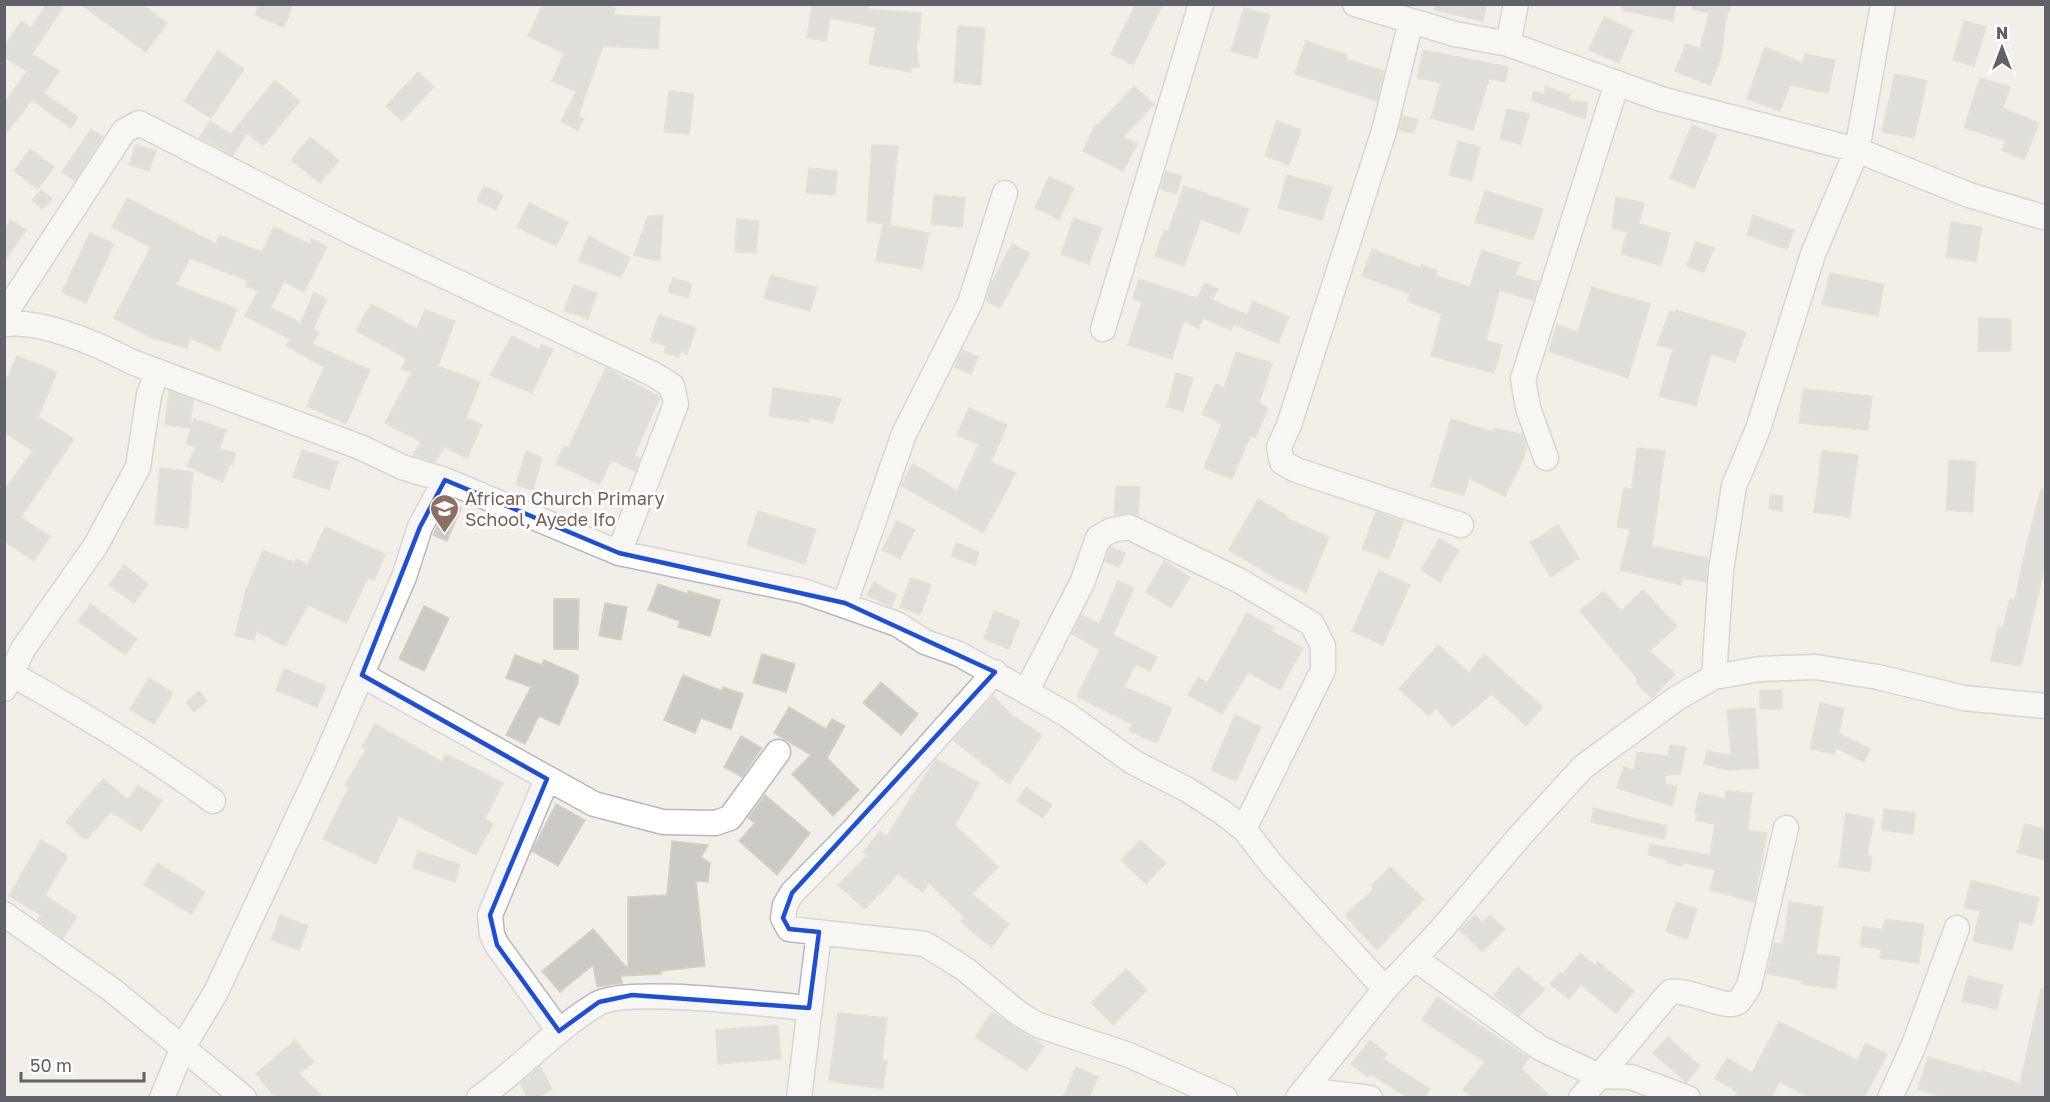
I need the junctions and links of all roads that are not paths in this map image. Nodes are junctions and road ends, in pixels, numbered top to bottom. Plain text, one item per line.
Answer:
1 (1201, 4) edge
2 (1355, 4) edge
3 (1516, 4) edge
4 (1878, 6) edge
5 (1411, 21) junction
6 (1508, 44) junction
7 (1617, 83) junction
8 (1857, 150) junction
9 (1005, 193) dead end
10 (2046, 218) edge
11 (4, 315) edge
12 (4, 324) edge
13 (1103, 330) dead end
14 (157, 371) junction
15 (1546, 458) dead end
16 (445, 480) junction
17 (1461, 525) dead end
18 (619, 553) junction
19 (845, 603) junction
20 (995, 672) junction
21 (362, 675) junction
22 (1714, 676) junction
23 (9, 682) edge
24 (1026, 692) junction
25 (2046, 706) edge
26 (778, 752) dead end
27 (547, 779) junction
28 (213, 801) dead end
29 (1786, 828) dead end
30 (1244, 830) junction
31 (4, 914) edge
32 (1957, 928) dead end
33 (819, 932) junction
34 (1414, 957) junction
35 (1385, 989) junction
36 (809, 1008) junction
37 (559, 1031) junction
38 (183, 1047) junction
39 (1599, 1076) junction
40 (1302, 1094) edge
41 (162, 1098) edge
42 (244, 1098) edge
43 (479, 1098) edge
44 (799, 1098) edge
45 (1225, 1098) edge
46 (1370, 1098) edge
47 (1581, 1098) edge
48 (1688, 1098) edge
49 (1890, 1098) edge

1 - 13 street
2 - 5 street
3 - 6 street
4 - 8 street
5 - 6 street
5 - 17 street
6 - 7 street
7 - 8 street
7 - 15 street
8 - 10 street
8 - 22 street
9 - 19 street
11 - 18 street
12 - 14 street
14 - 16 street
14 - 23 street
16 - 18 street
16 - 21 street
18 - 19 street
19 - 20 street
20 - 24 street
20 - 33 street
21 - 27 street
21 - 38 street
22 - 25 street
22 - 34 street
23 - 28 street
24 - 30 street
24 - 30 street
26 - 27 street
27 - 37 street
29 - 39 street
30 - 35 street
31 - 38 street
32 - 49 street
33 - 36 street
33 - 45 street
34 - 35 street
34 - 39 street
35 - 40 street
36 - 37 street
36 - 44 street
37 - 43 street
38 - 41 street
38 - 42 street
39 - 47 street
39 - 48 street
40 - 46 street

